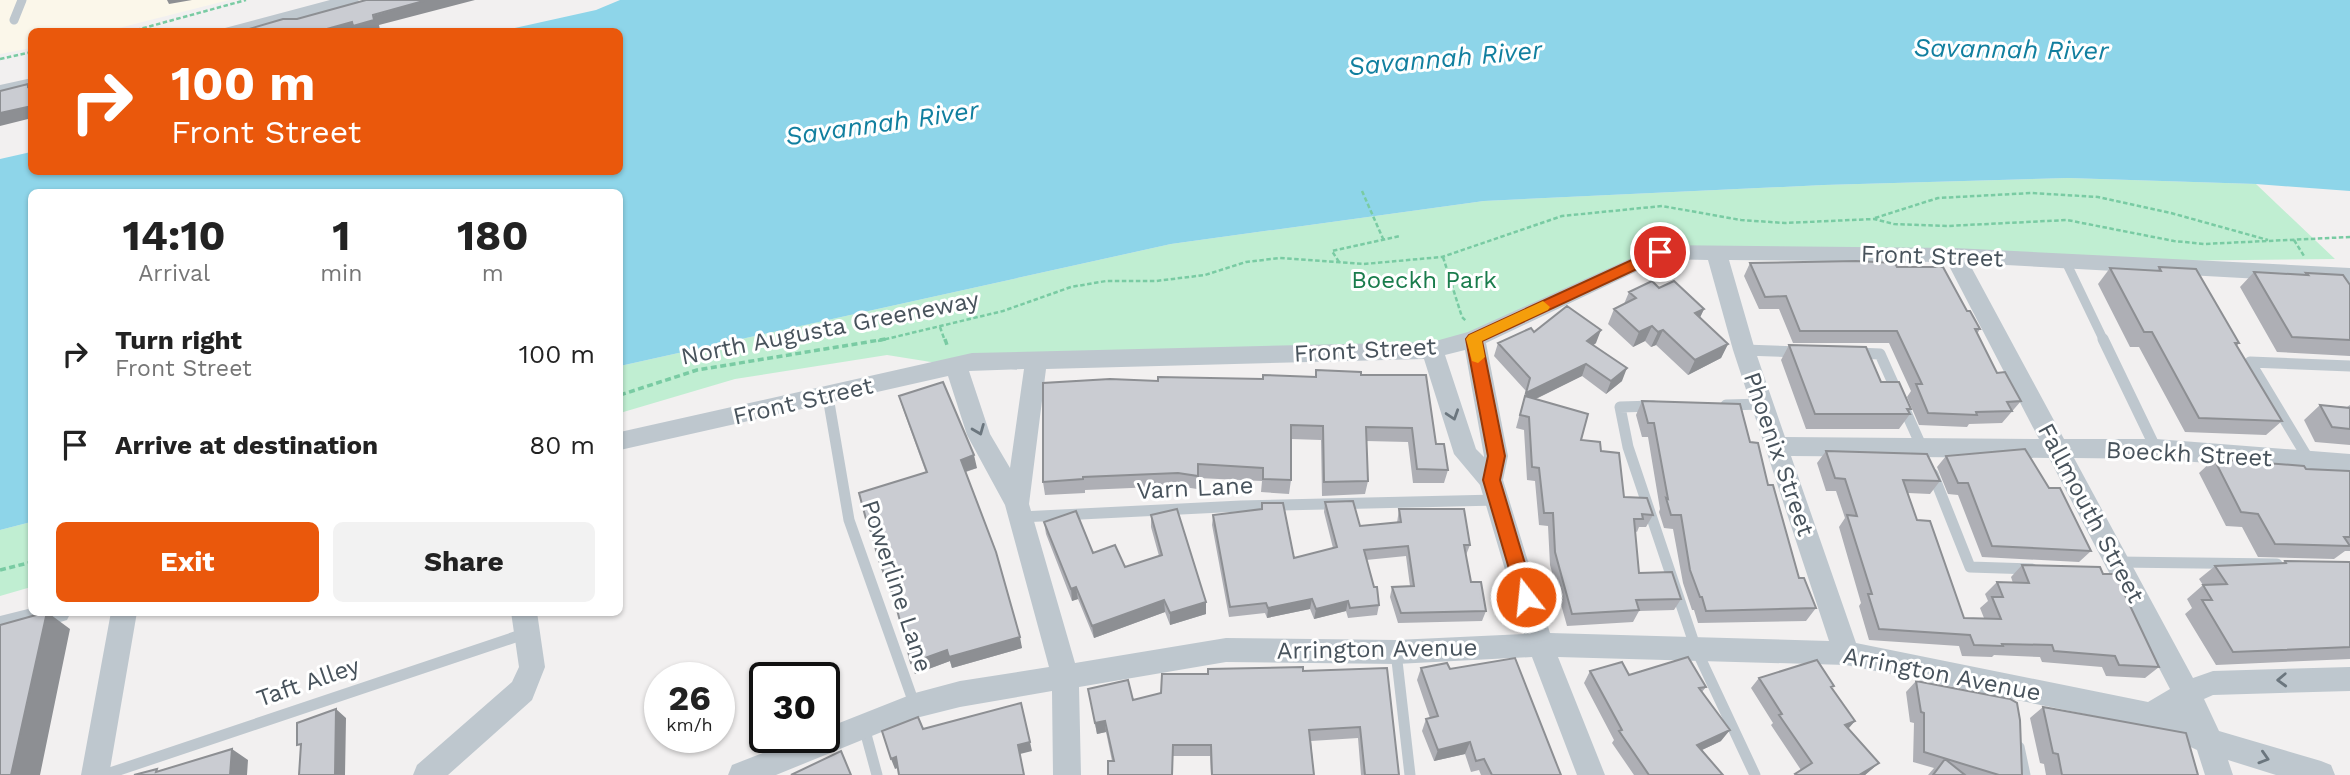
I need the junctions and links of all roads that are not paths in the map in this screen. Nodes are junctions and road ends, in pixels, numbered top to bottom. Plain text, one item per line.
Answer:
1 (22, 0) edge
2 (351, 0) edge
3 (14, 20) dead end
4 (246, 28) edge
5 (28, 85) edge
6 (0, 91) edge
7 (1717, 253) junction
8 (1954, 255) junction
9 (2066, 262) junction
10 (2342, 276) edge
11 (2350, 298) edge
12 (1474, 339) junction
13 (1432, 350) junction
14 (1744, 350) junction
15 (1812, 352) edge
16 (1839, 353) edge
17 (1036, 360) junction
18 (956, 366) junction
19 (2350, 366) edge
20 (828, 397) junction
21 (1763, 404) junction
22 (1711, 405) edge
23 (1672, 406) edge
24 (623, 441) edge
25 (1776, 446) junction
26 (1921, 446) junction
27 (2057, 449) junction
28 (2156, 449) junction
29 (2309, 460) junction
30 (2350, 464) edge
31 (1494, 490) junction
32 (1019, 510) junction
33 (2287, 565) edge
34 (2039, 569) edge
35 (2116, 569) junction
36 (44, 616) edge
37 (123, 616) edge
38 (525, 623) edge
39 (0, 628) edge
40 (1540, 645) junction
41 (1696, 649) junction
42 (1396, 652) junction
43 (1846, 653) junction
44 (1065, 676) junction
45 (2350, 679) edge
46 (2187, 692) junction
47 (915, 706) junction
48 (2151, 715) junction
49 (863, 725) junction
50 (2017, 737) edge
51 (2208, 741) junction
52 (95, 775) edge
53 (104, 775) edge
54 (428, 775) edge
55 (742, 775) edge
56 (877, 775) edge
57 (1067, 775) edge
58 (1410, 775) edge
59 (1591, 775) edge
60 (1755, 775) edge
61 (2025, 775) edge
62 (2219, 775) edge
63 (2320, 775) edge

1 - 3 lane
2 - 4 street
5 - 6 street
7 - 8 street, Front Street
7 - 12 street, Front Street
7 - 14 street, Phoenix Street
8 - 9 street, Front Street
8 - 27 street, Fallmouth Street
9 - 10 street, Front Street
9 - 28 lane
10 - 11 street
12 - 13 street, Front Street
12 - 31 street
13 - 17 street, Front Street
13 -> 31 street
14 - 15 lane
14 - 21 street, Phoenix Street
16 - 26 lane
17 - 18 street, Front Street
17 - 32 street
18 - 20 street, Front Street
18 -> 32 street
19 - 29 lane
20 - 24 street, Front Street
20 - 47 lane, Powerline Lane
21 - 22 lane
21 - 25 street, Phoenix Street
23 - 41 lane
25 - 26 street, Boeckh Street
25 - 43 street, Phoenix Street
26 - 27 street, Boeckh Street
26 - 34 lane
27 - 28 street, Boeckh Street
27 - 35 street, Fallmouth Street
28 - 29 street, Boeckh Street
29 - 30 street, Boeckh Street
31 - 32 lane, Varn Lane
31 - 40 street
32 - 44 street
33 - 35 lane
35 - 46 street, Fallmouth Street
36 - 39 street
37 - 52 street
38 - 53 lane, Taft Alley
38 - 54 street
40 - 41 street, Arrington Avenue
40 - 42 street, Arrington Avenue
40 - 59 street
41 - 43 street, Arrington Avenue
41 - 60 lane
42 - 44 street, Arrington Avenue
42 - 58 lane
43 - 48 street, Arrington Avenue
44 - 47 street, Arrington Avenue
44 - 57 street
45 -> 46 street
46 - 48 street
46 - 51 street, Fallmouth Street
47 - 49 street, Arrington Avenue
48 - 51 street, Arrington Avenue
49 - 55 street, Arrington Avenue
49 - 56 lane
50 - 61 lane
51 - 62 street, Fallmouth Street
51 -> 63 street, Arrington Avenue

